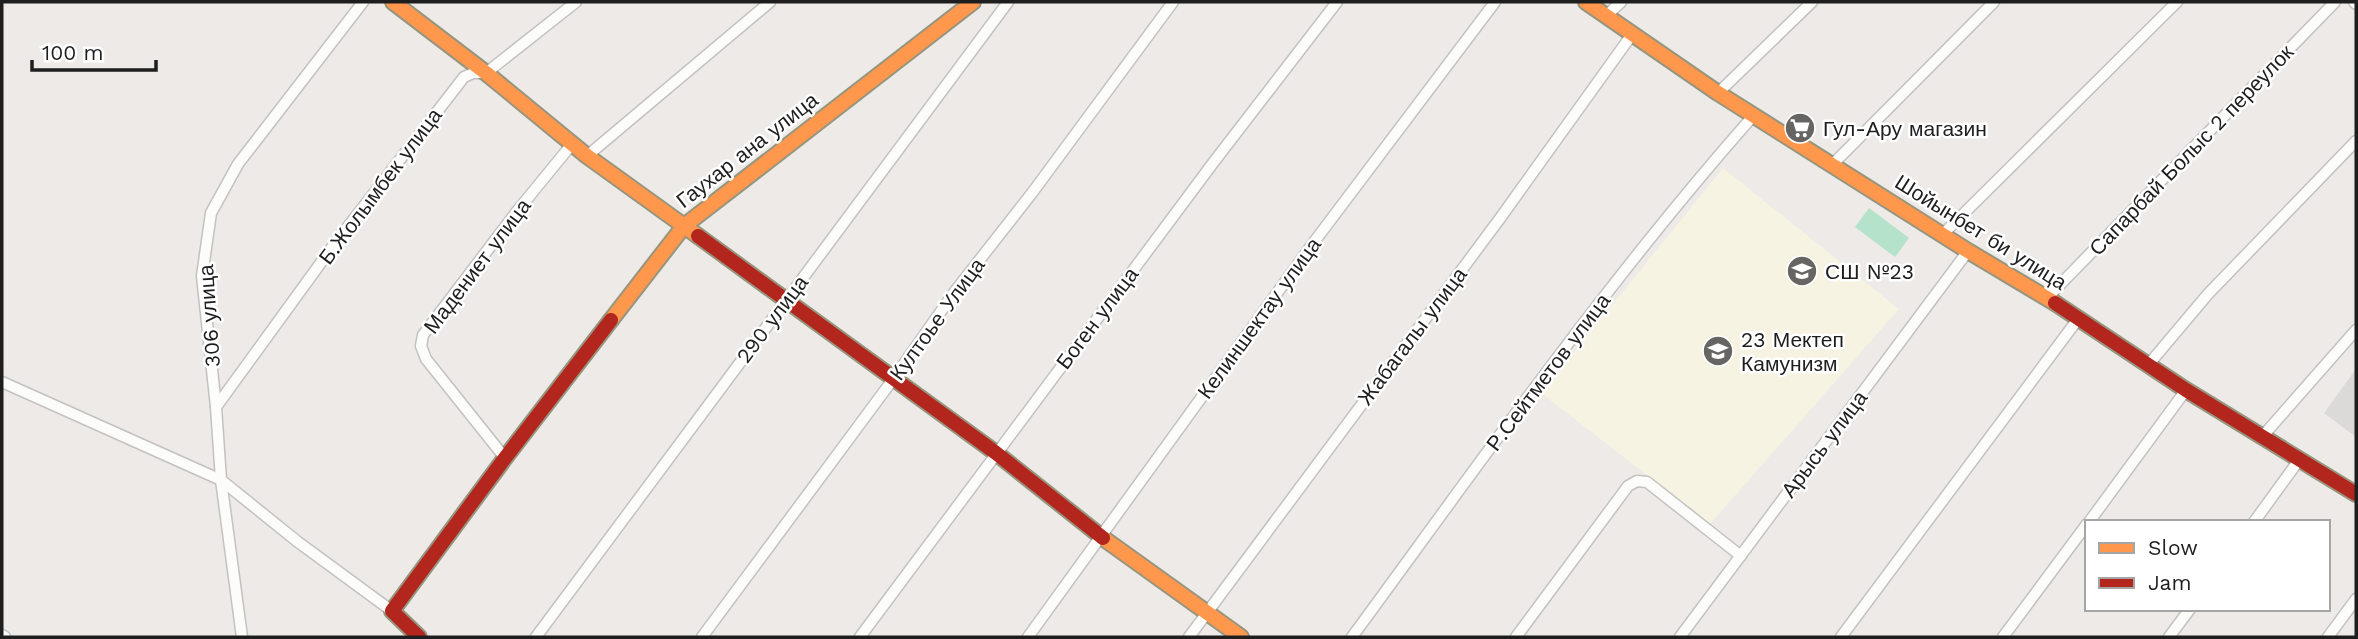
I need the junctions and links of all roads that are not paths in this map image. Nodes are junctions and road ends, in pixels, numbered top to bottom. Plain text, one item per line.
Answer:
1 (363, 2) edge
2 (393, 2) edge
3 (576, 2) edge
4 (770, 2) edge
5 (973, 2) edge
6 (1008, 2) edge
7 (1174, 2) edge
8 (1337, 2) edge
9 (1494, 2) edge
10 (1586, 2) edge
11 (1621, 2) edge
12 (1812, 2) edge
13 (1994, 2) edge
14 (2178, 2) edge
15 (2335, 2) edge
16 (1607, 15) junction
17 (1633, 33) junction
18 (486, 73) junction
19 (1718, 93) junction
20 (1754, 115) junction
21 (2356, 141) edge
22 (572, 144) junction
23 (587, 156) junction
24 (1833, 164) junction
25 (684, 226) junction
26 (1942, 235) junction
27 (1968, 251) junction
28 (2047, 298) junction
29 (786, 300) junction
30 (2078, 319) junction
31 (2356, 330) edge
32 (2149, 364) junction
33 (894, 378) junction
34 (2, 382) edge
35 (2186, 390) junction
36 (216, 407) junction
37 (2263, 437) junction
38 (996, 453) junction
39 (505, 458) junction
40 (2299, 460) junction
41 (221, 480) junction
42 (2356, 494) edge
43 (2090, 520) edge
44 (2255, 520) edge
45 (2085, 527) edge
46 (1101, 537) junction
47 (1741, 556) junction
48 (2356, 599) edge
49 (393, 611) junction
50 (2188, 611) edge
51 (1207, 612) junction
52 (242, 637) edge
53 (419, 637) edge
54 (536, 637) edge
55 (702, 637) edge
56 (860, 637) edge
57 (1028, 637) edge
58 (1189, 637) edge
59 (1241, 637) edge
60 (1352, 637) edge
61 (1516, 637) edge
62 (1680, 637) edge
63 (1841, 637) edge
64 (2003, 637) edge
65 (2169, 637) edge
66 (2328, 637) edge

1 - 36 street, 306 улица
2 - 18 street
3 - 18 street, Б.Жолымбек улица
4 - 23 street
5 - 25 street, Гаухар ана улица
6 - 29 street, 290 улица
7 - 33 street, Култоье Улица
8 - 38 street, Боген улица
9 - 46 street, Келиншектау улица
10 - 16 street, Шойынбет би улица
11 - 16 street
12 - 19 street
13 - 24 street
14 - 26 street
15 - 28 street, Сапарбай Болыс 2 переулок
16 - 17 street, Шойынбет би улица
17 - 19 street, Шойынбет би улица
17 - 51 street, Жабагалы улица
18 - 22 street
18 - 36 street, Б.Жолымбек улица
19 - 20 street, Шойынбет би улица
20 - 24 street, Шойынбет би улица
20 - 60 street, Р.Сейтметов улица
21 - 32 street
22 - 23 street
22 - 39 street, Мадениет улица
23 - 25 street
24 - 26 street, Шойынбет би улица
25 - 29 street
25 - 39 street, Гаухар ана улица
26 - 27 street, Шойынбет би улица
27 - 28 street, Шойынбет би улица
27 - 47 street, Арысь улица
28 - 30 street, Шойынбет би улица
29 - 33 street
29 - 54 street, 290 улица
30 - 32 street, Шойынбет би улица
30 - 63 street
31 - 37 street
32 - 35 street, Шойынбет би улица
33 - 38 street
33 - 55 street, Култоье Улица
34 - 41 street
35 - 37 street, Шойынбет би улица
35 - 43 street
36 - 41 street, 306 улица
37 - 40 street, Шойынбет би улица
38 - 46 street
38 - 56 street, Боген улица
39 - 49 street, Гаухар ана улица
40 - 42 street, Шойынбет би улица
40 - 44 street
41 - 49 street
41 - 52 street, 306 улица
45 - 64 street
46 - 51 street
46 - 57 street, Келиншектау улица
47 - 61 street
47 - 62 street, Арысь улица
48 - 66 street
49 - 53 street
50 - 65 street
51 - 58 street, Жабагалы улица
51 - 59 street

